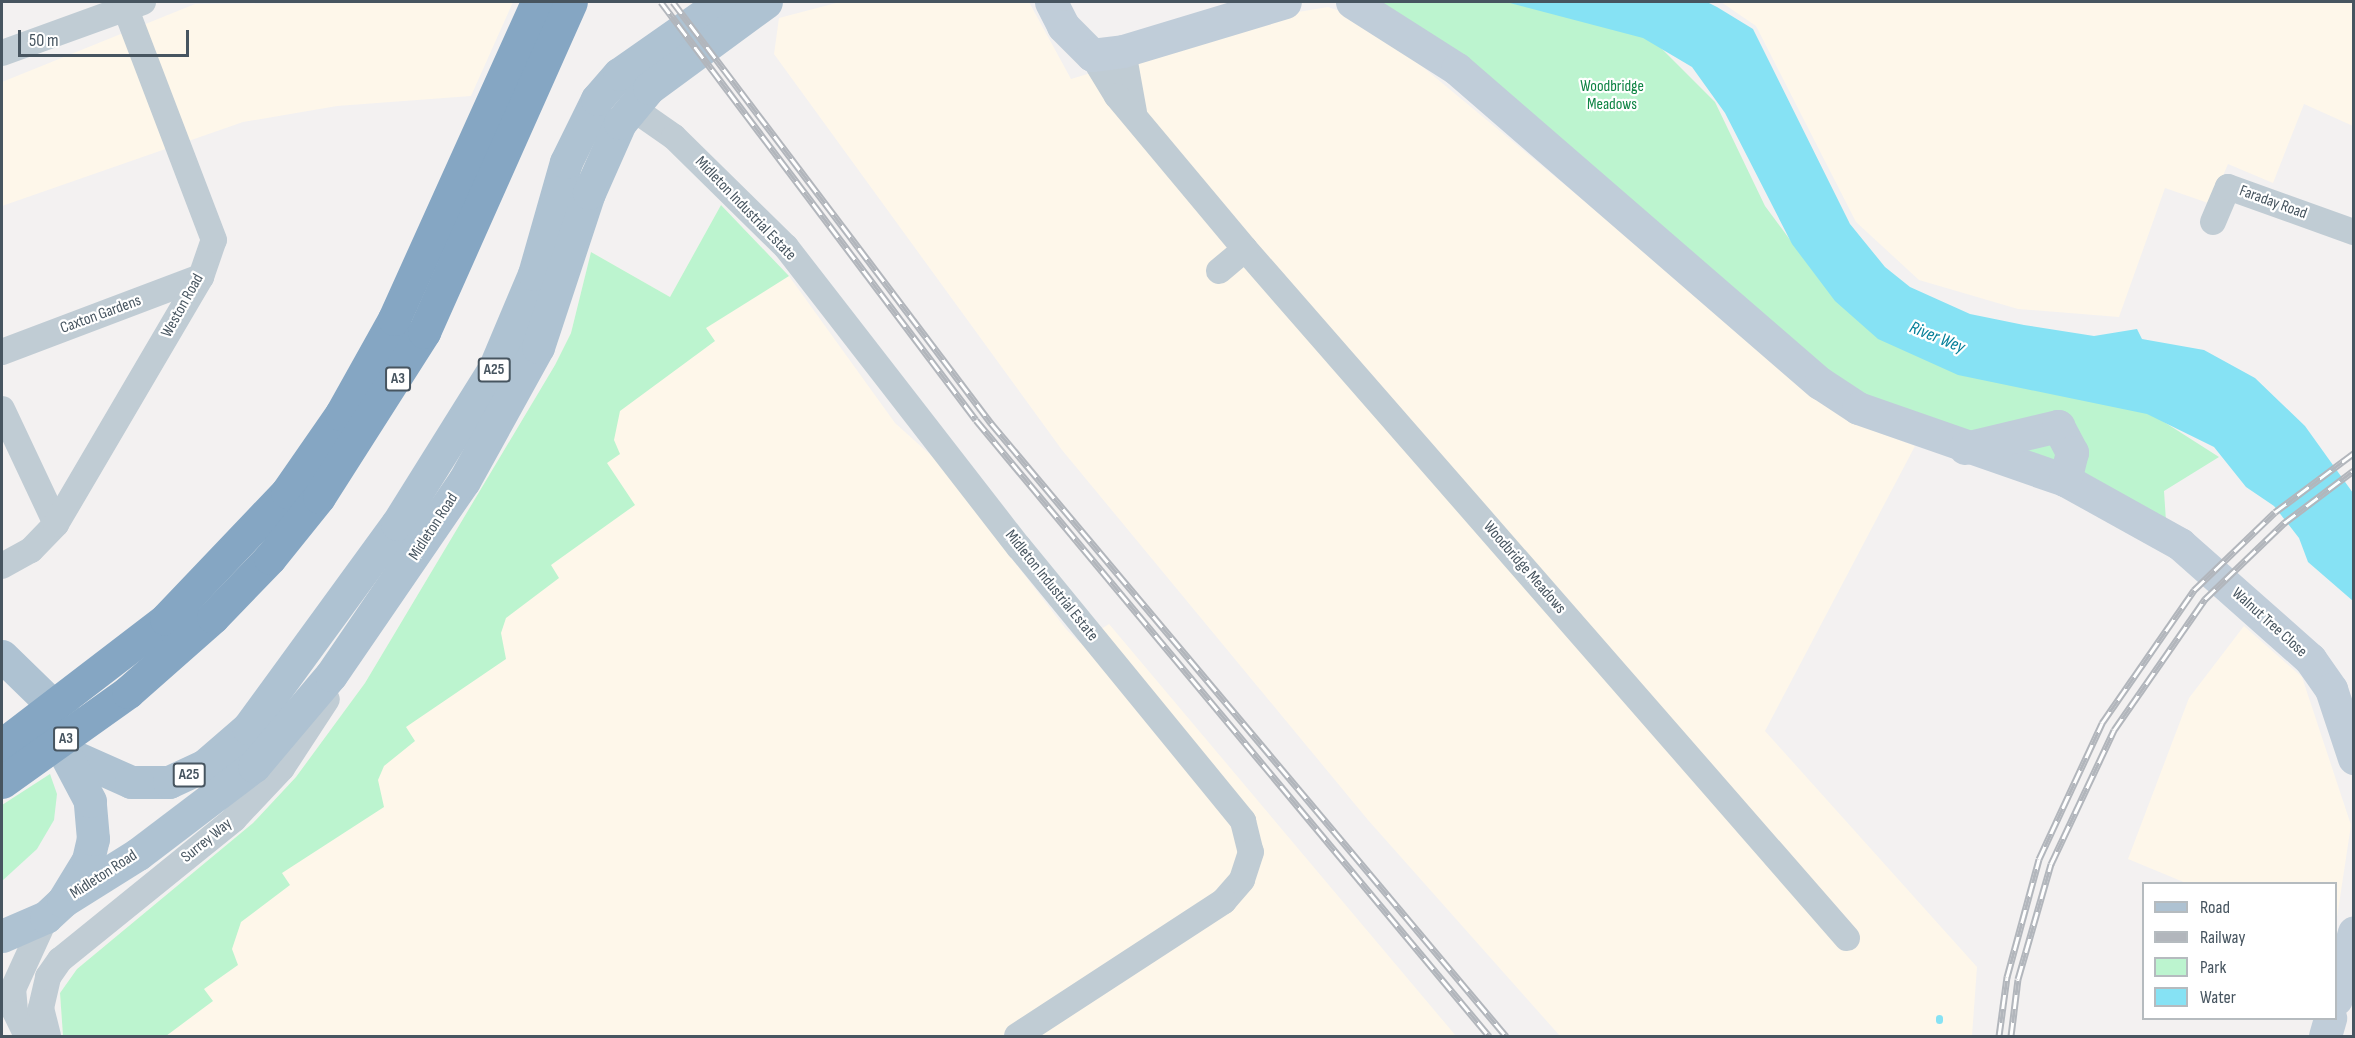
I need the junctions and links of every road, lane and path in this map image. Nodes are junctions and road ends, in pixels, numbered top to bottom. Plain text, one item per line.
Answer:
1 (537, 2) edge
2 (571, 2) edge
3 (766, 2) edge
4 (1285, 2) edge
5 (1352, 2) edge
6 (134, 4) edge
7 (1057, 10) edge
8 (714, 18) edge
9 (2, 52) edge
10 (673, 52) junction
11 (1107, 53) junction
12 (632, 107) junction
13 (2213, 222) dead end
14 (2354, 232) edge
15 (1245, 249) junction
16 (1219, 271) dead end
17 (201, 278) junction
18 (2, 352) edge
19 (2, 409) edge
20 (1963, 448) junction
21 (2065, 480) junction
22 (57, 524) junction
23 (2, 566) edge
24 (367, 626) junction
25 (2, 656) edge
26 (118, 680) junction
27 (279, 683) junction
28 (2, 688) edge
29 (2, 745) edge
30 (66, 753) junction
31 (2354, 758) edge
32 (2, 782) edge
33 (55, 909) junction
34 (2354, 932) edge
35 (2, 936) edge
36 (1847, 938) dead end
37 (2337, 995) edge
38 (2329, 1020) edge
39 (27, 1036) edge
40 (48, 1036) edge
41 (1017, 1036) edge
42 (2325, 1036) edge

1 - 26 highway, A3
2 - 26 highway, A3
3 - 8 main road, A25
4 - 11 street
5 - 20 street
6 - 9 street
6 - 17 street, Weston Road
7 - 11 street, Woodbridge Meadows
8 - 10 main road, A25
10 - 12 main road, Midleton Road / A25
10 - 27 main road, Midleton Road / A25
11 - 15 street, Woodbridge Meadows
12 - 24 main road, Midleton Road / A25
12 - 41 street, Midleton Industrial Estate
13 - 14 street, Faraday Road
15 - 16 street
15 - 36 street, Woodbridge Meadows
17 - 18 street, Caxton Gardens
17 - 22 street, Weston Road
19 - 22 street
20 - 21 street
20 - 21 street
21 - 31 street, Walnut Tree Close
22 - 23 street, Weston Road
24 - 33 main road, Midleton Road / A25
24 - 40 street, Surrey Way
25 - 27 main road
26 - 29 highway, A3
26 - 32 highway, A3
27 - 30 main road, Midleton Road / A25
28 - 30 main road
30 - 33 main road
33 - 35 main road, Midleton Road
33 - 39 street
34 - 37 street
38 - 42 street

